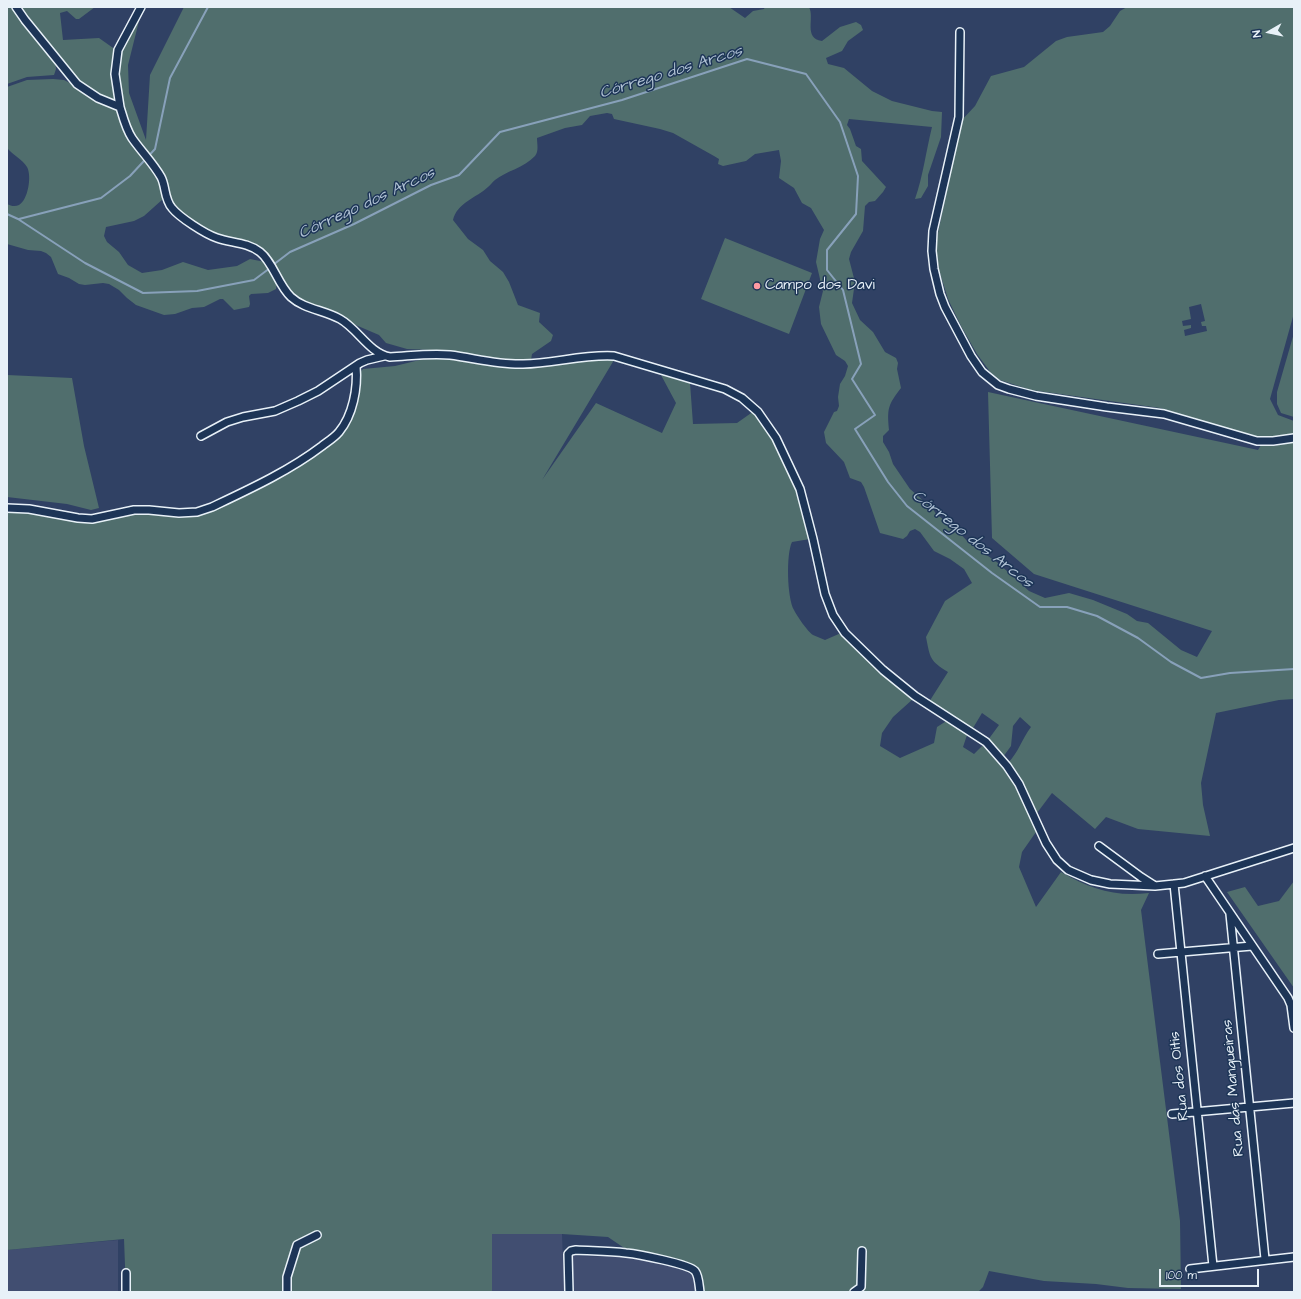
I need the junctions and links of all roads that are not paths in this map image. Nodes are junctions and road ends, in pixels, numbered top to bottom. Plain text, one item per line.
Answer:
1 (16, 7) edge
2 (141, 7) edge
3 (960, 32) dead end
4 (120, 107) junction
5 (384, 356) junction
6 (356, 366) junction
7 (201, 436) dead end
8 (1294, 438) edge
9 (7, 508) edge
10 (1099, 846) dead end
11 (1294, 848) edge
12 (1205, 876) junction
13 (1174, 884) junction
14 (1155, 886) junction
15 (1230, 914) junction
16 (1252, 946) junction
17 (1234, 947) junction
18 (1180, 952) junction
19 (1158, 954) dead end
20 (1294, 1028) edge
21 (1294, 1103) edge
22 (1248, 1107) junction
23 (1197, 1112) junction
24 (1172, 1114) dead end
25 (317, 1235) dead end
26 (862, 1251) dead end
27 (1294, 1257) edge
28 (1264, 1260) junction
29 (1213, 1266) junction
30 (1190, 1269) dead end
31 (126, 1273) dead end
32 (126, 1292) edge
33 (287, 1292) edge
34 (569, 1292) edge
35 (700, 1292) edge
36 (854, 1292) edge

1 - 4 street
2 - 4 street
3 - 8 street
4 - 5 street
5 - 6 street
5 - 14 street
6 - 7 street
6 - 9 street
10 - 14 street
11 - 12 street
12 - 13 street
12 - 15 street
13 - 14 street
13 - 18 street, Rua dos Oitis
15 - 16 street
15 - 17 street, Rua das Mangueiras
16 - 17 street
16 - 20 street
17 - 18 street
17 - 22 street, Rua das Mangueiras
18 - 19 street
18 - 23 street, Rua dos Oitis
21 - 22 street
22 - 23 street
22 - 28 street, Rua das Mangueiras
23 - 24 street
23 - 29 street, Rua dos Oitis
25 - 33 street
26 - 36 street
27 - 28 street
28 - 29 street
29 - 30 street
31 - 32 street
34 - 35 street

